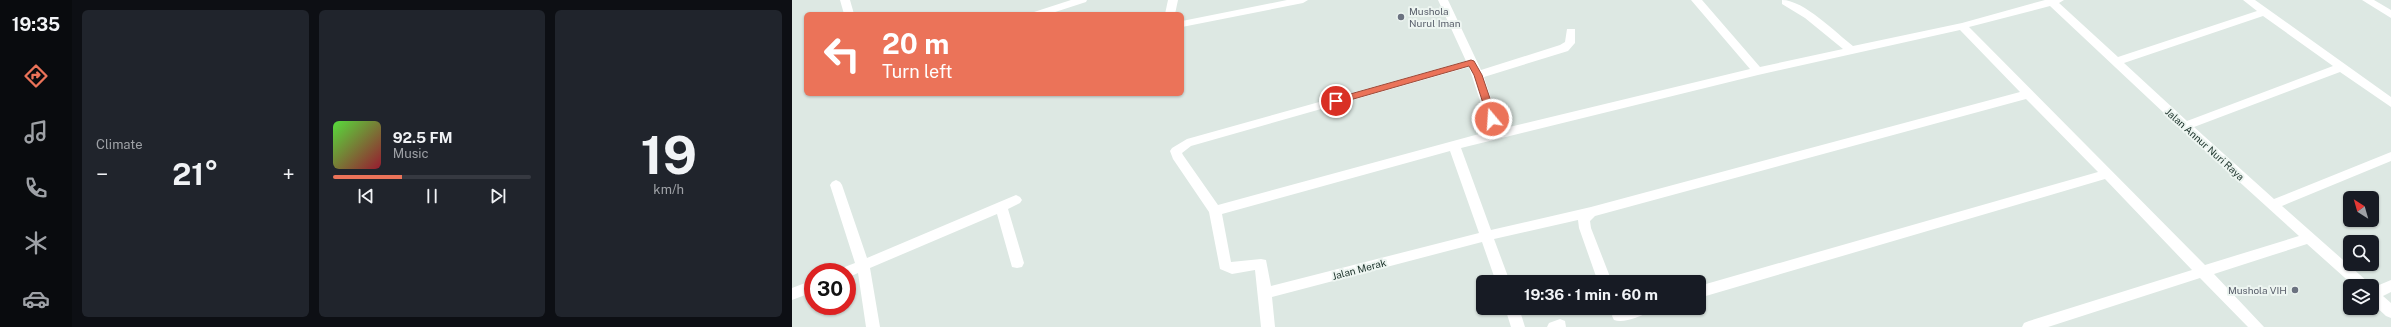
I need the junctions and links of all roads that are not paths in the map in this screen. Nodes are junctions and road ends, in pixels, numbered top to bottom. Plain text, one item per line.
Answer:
1 (845, 0) edge
2 (1082, 0) edge
3 (1173, 0) edge
4 (1302, 0) edge
5 (1443, 0) edge
6 (1696, 0) edge
7 (2248, 0) edge
8 (2367, 0) edge
9 (2054, 1) edge
10 (1786, 2) dead end
11 (848, 12) edge
12 (1044, 12) edge
13 (1170, 12) edge
14 (2265, 12) junction
15 (2391, 15) edge
16 (1184, 24) edge
17 (1962, 26) junction
18 (1571, 31) dead end
19 (1851, 50) junction
20 (2116, 62) junction
21 (1471, 63) junction
22 (2342, 67) junction
23 (1758, 71) junction
24 (1478, 75) junction
25 (2028, 94) junction
26 (2391, 103) edge
27 (2185, 126) junction
28 (1497, 134) junction
29 (1454, 146) junction
30 (2391, 156) edge
31 (2107, 174) junction
32 (836, 185) dead end
33 (1016, 200) dead end
34 (2272, 205) junction
35 (1001, 206) junction
36 (1215, 211) junction
37 (1592, 212) junction
38 (1486, 236) junction
39 (2309, 238) junction
40 (1017, 263) dead end
41 (863, 266) junction
42 (856, 269) edge
43 (2202, 271) junction
44 (1500, 275) edge
45 (1602, 275) edge
46 (2355, 279) edge
47 (2391, 286) edge
48 (804, 289) edge
49 (1706, 290) edge
50 (2379, 291) edge
51 (792, 294) edge
52 (1265, 294) junction
53 (2379, 301) edge
54 (2391, 312) edge
55 (1514, 315) edge
56 (873, 327) edge
57 (1268, 327) edge
58 (1518, 327) edge
59 (2029, 327) edge
60 (2257, 327) edge

1 - 11 street
2 - 12 street
3 - 13 street
4 - 16 street
5 - 21 street
6 - 23 street
7 - 14 street
8 - 15 street
9 - 17 street
9 - 20 street, Jalan Annur Nuri Raya
10 - 19 street
14 - 20 street
14 - 22 street
17 - 19 street
17 - 25 street
18 - 24 street
19 - 23 street
20 - 27 street, Jalan Annur Nuri Raya
21 - 24 street
21 - 36 street
22 - 26 street
22 - 27 street
23 - 28 street
24 - 28 street
25 - 31 street
25 - 37 street, Jalan Merak
27 - 34 street, Jalan Annur Nuri Raya
28 - 29 street
29 - 36 street
29 - 38 street
30 - 34 street
31 - 43 street
31 - 49 street
32 - 41 street
33 - 35 street
34 - 39 street, Jalan Annur Nuri Raya
35 - 40 street
35 - 41 street
36 - 52 street
37 - 38 street, Jalan Merak
37 - 45 street
38 - 44 street
38 - 52 street, Jalan Merak
39 - 43 street
39 - 46 street, Jalan Annur Nuri Raya
41 - 42 street
41 - 56 street
43 - 59 street
43 - 60 street
47 - 50 street
48 - 51 street
52 - 57 street
53 - 54 street
55 - 58 street

